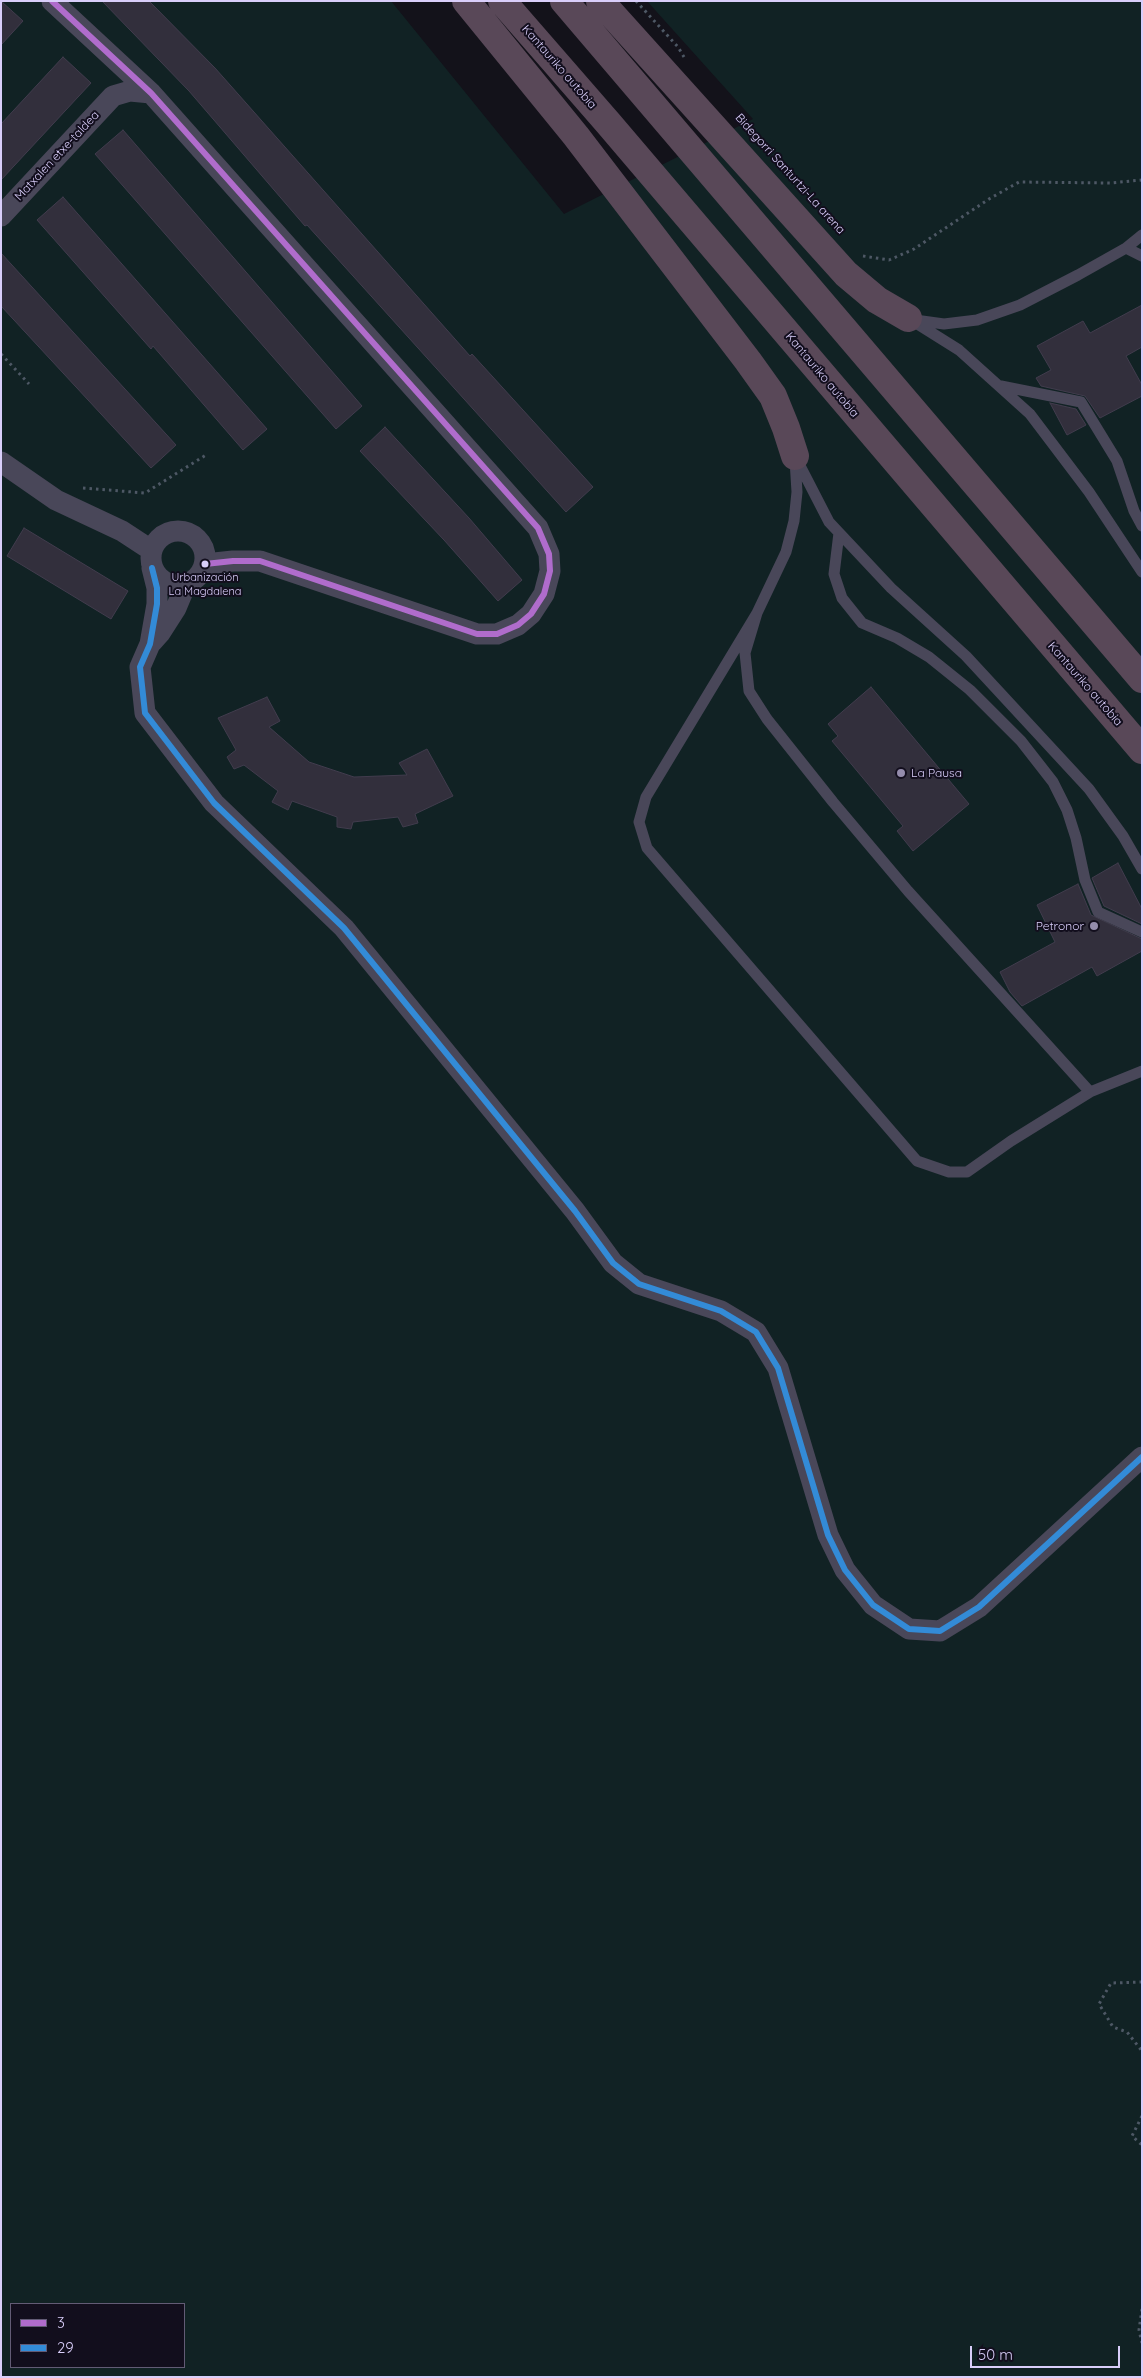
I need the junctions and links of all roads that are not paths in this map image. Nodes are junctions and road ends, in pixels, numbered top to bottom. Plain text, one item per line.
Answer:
1 (52, 1) edge
2 (466, 1) edge
3 (502, 1) edge
4 (564, 1) edge
5 (600, 1) edge
6 (111, 58) junction
7 (151, 93) junction
8 (113, 96) junction
9 (1, 216) edge
10 (1142, 235) edge
11 (1126, 248) junction
12 (1142, 256) edge
13 (908, 318) junction
14 (999, 385) junction
15 (794, 456) junction
16 (1, 462) edge
17 (1142, 526) edge
18 (839, 533) junction
19 (152, 559) junction
20 (204, 564) junction
21 (1142, 572) edge
22 (186, 584) junction
23 (757, 613) junction
24 (150, 644) junction
25 (1142, 679) edge
26 (1142, 750) edge
27 (1142, 869) edge
28 (1142, 932) edge
29 (1142, 1071) edge
30 (1090, 1092) junction
31 (1142, 1456) edge

1 - 6 street
2 - 15 highway
3 - 26 highway, Kantauriko autobia
4 - 25 highway
5 - 13 highway
6 - 7 street
6 - 8 street
7 - 8 street
7 - 20 street
8 - 9 street, Matxalen etxe-taldea
10 - 11 lane
11 - 12 lane
11 - 13 lane
13 - 14 lane
14 - 17 lane
14 - 21 lane
15 - 18 lane
15 - 23 lane
16 - 19 street
18 - 27 lane
18 - 28 lane
19 - 20 street
19 - 22 street
19 - 24 street
20 - 22 street
22 - 24 street
23 - 30 lane
23 - 30 lane
24 - 31 street
29 - 30 lane

